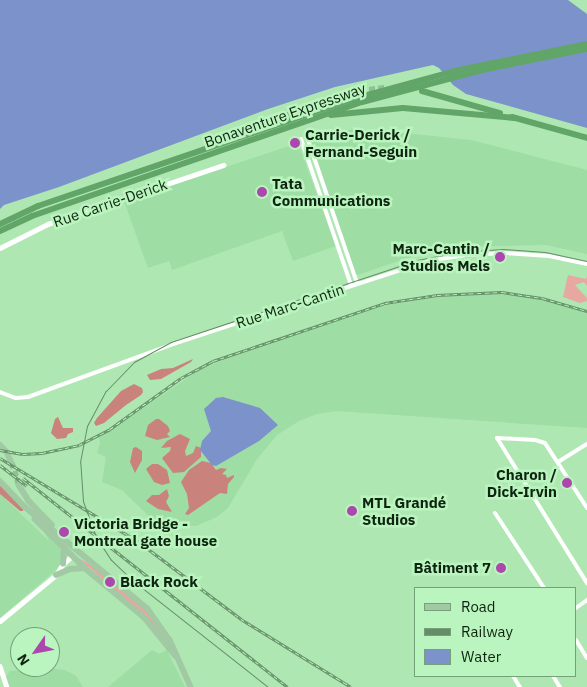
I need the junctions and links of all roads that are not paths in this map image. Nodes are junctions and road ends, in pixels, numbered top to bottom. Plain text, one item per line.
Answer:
1 (587, 44) edge
2 (587, 49) edge
3 (435, 79) junction
4 (360, 91) tunnel mouth
5 (422, 91) dead end
6 (320, 116) junction
7 (515, 118) junction
8 (307, 137) dead end
9 (587, 138) edge
10 (301, 139) dead end
11 (222, 142) junction
12 (223, 165) dead end
13 (0, 224) edge
14 (0, 233) edge
15 (0, 248) edge
16 (587, 264) edge
17 (357, 283) junction
18 (351, 285) junction
19 (0, 392) edge
20 (587, 444) edge
21 (0, 446) edge
22 (10, 462) tunnel mouth
23 (558, 462) junction
24 (0, 481) edge
25 (18, 484) tunnel mouth
26 (24, 506) junction
27 (587, 508) edge
28 (495, 513) dead end
29 (40, 516) junction
30 (62, 546) junction
31 (81, 552) junction
32 (72, 556) junction
33 (63, 564) junction
34 (85, 568) junction
35 (56, 575) junction
36 (587, 583) edge
37 (543, 587) edge
38 (0, 621) edge
39 (577, 642) edge
40 (176, 655) junction
41 (587, 658) edge
42 (0, 666) edge
43 (7, 687) edge
44 (191, 687) edge

1 - 3 highway, Bonaventure Expressway
2 - 3 highway, Bonaventure Expressway
3 - 6 highway, Bonaventure Expressway
3 - 11 highway, Bonaventure Expressway
4 - 11 highway
5 - 7 highway
6 - 7 highway
6 - 14 highway, Bonaventure Expressway
7 - 9 highway
8 - 17 street
10 - 18 street
11 - 13 highway, Bonaventure Expressway
12 - 15 street, Rue Carrie-Derick
16 - 17 street, Rue Marc-Cantin
17 - 18 street, Rue Marc-Cantin
18 - 19 street, Rue Marc-Cantin
20 - 23 street
21 - 22 main road
23 - 27 street
23 - 36 street
24 - 26 main road
25 - 29 main road
26 - 29 main road
26 - 30 main road
28 - 37 street
29 - 30 main road
29 - 31 main road
30 - 32 main road
30 - 33 main road
31 - 32 main road
31 - 40 main road
32 - 33 street
32 - 34 main road
33 - 35 street
34 - 35 main road
34 - 40 main road
35 - 38 street
39 - 41 street
40 - 44 main road
42 - 43 street

